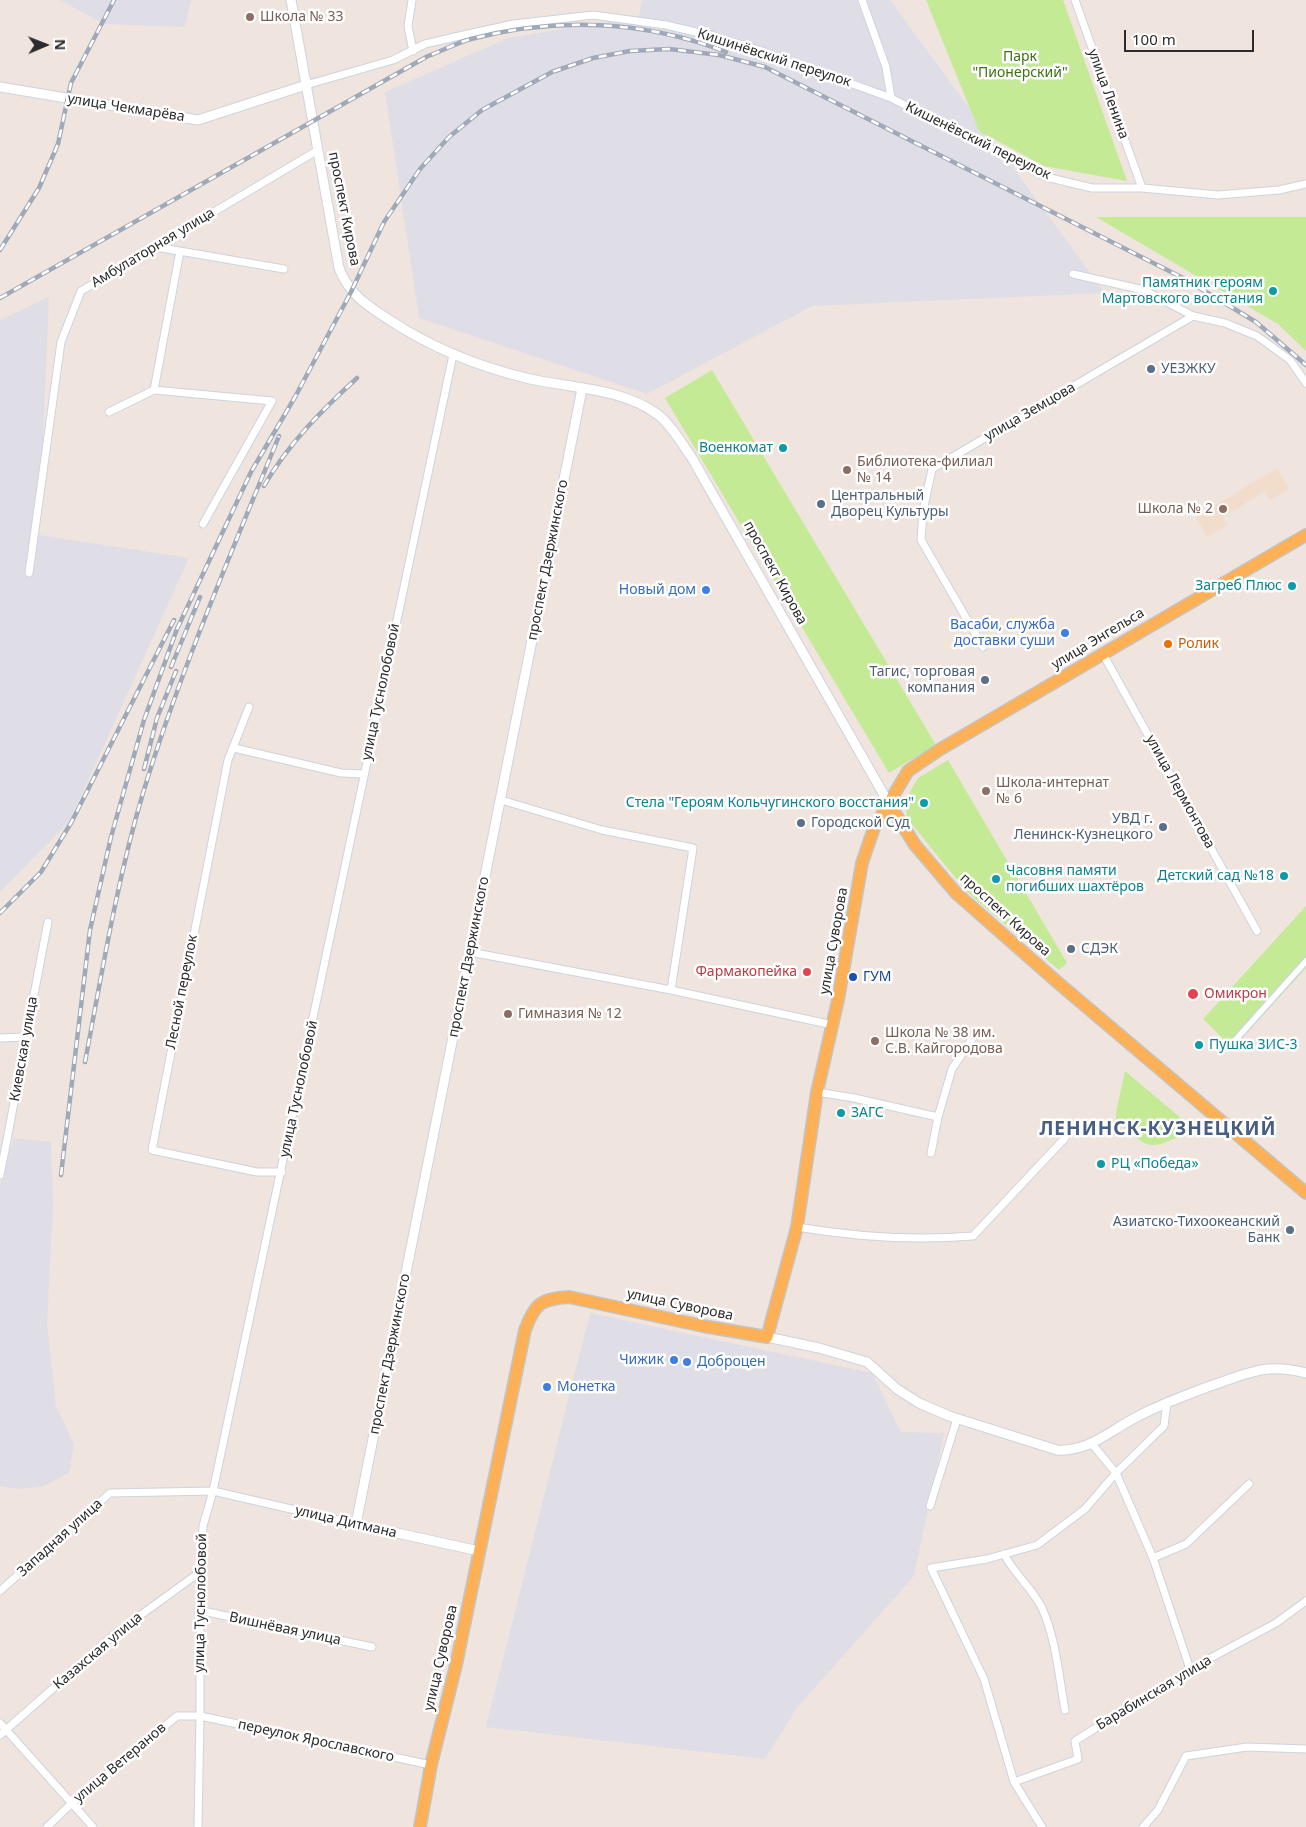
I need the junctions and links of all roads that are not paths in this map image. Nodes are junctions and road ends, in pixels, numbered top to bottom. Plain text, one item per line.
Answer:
1 (291, 0) edge
2 (412, 0) edge
3 (862, 0) edge
4 (1074, 0) edge
5 (413, 51) junction
6 (306, 85) junction
7 (0, 87) edge
8 (890, 98) junction
9 (318, 150) junction
10 (1306, 184) edge
11 (1142, 188) junction
12 (156, 247) junction
13 (180, 251) junction
14 (284, 269) dead end
15 (1073, 274) dead end
16 (1193, 316) junction
17 (453, 356) junction
18 (1306, 383) edge
19 (582, 389) junction
20 (154, 390) junction
21 (109, 412) dead end
22 (203, 524) dead end
23 (1306, 535) edge
24 (29, 573) dead end
25 (984, 647) dead end
26 (1103, 654) junction
27 (249, 707) dead end
28 (234, 748) junction
29 (908, 771) joint
30 (364, 774) junction
31 (501, 800) junction
32 (888, 802) junction
33 (48, 922) dead end
34 (1257, 931) dead end
35 (470, 952) junction
36 (1306, 961) edge
37 (670, 990) junction
38 (833, 1025) junction
39 (25, 1036) junction
40 (974, 1036) dead end
41 (0, 1038) edge
42 (1230, 1046) dead end
43 (818, 1092) junction
44 (938, 1117) junction
45 (1065, 1138) dead end
46 (932, 1153) dead end
47 (282, 1172) junction
48 (0, 1174) edge
49 (1306, 1193) edge
50 (797, 1227) junction
51 (767, 1337) junction
52 (1306, 1373) edge
53 (1167, 1402) junction
54 (957, 1419) junction
55 (1092, 1444) junction
56 (1116, 1473) junction
57 (1249, 1484) dead end
58 (213, 1491) junction
59 (930, 1506) dead end
60 (356, 1524) junction
61 (479, 1551) junction
62 (1004, 1554) junction
63 (1153, 1558) junction
64 (200, 1572) junction
65 (0, 1591) edge
66 (1306, 1601) edge
67 (198, 1610) junction
68 (372, 1647) dead end
69 (1190, 1669) junction
70 (1065, 1710) dead end
71 (200, 1716) junction
72 (0, 1723) edge
73 (3, 1732) edge
74 (1306, 1748) edge
75 (431, 1765) junction
76 (1014, 1782) junction
77 (72, 1803) junction
78 (47, 1827) edge
79 (93, 1827) edge
80 (198, 1827) edge
81 (420, 1827) edge
82 (1042, 1827) edge
83 (1143, 1827) edge

1 - 6 street, проспект Кирова
2 - 5 street
3 - 8 street, Кишенёвский переулок
4 - 11 street, улица Ленина
5 - 6 street, Кишинёвский переулок
5 - 8 street, Кишинёвский переулок
6 - 7 street, улица Чекмарёва
6 - 9 street, проспект Кирова
8 - 11 street, Кишенёвский переулок
9 - 12 street, Амбулаторная улица
9 - 17 street, проспект Кирова
10 - 11 street, Кишенёвский переулок
12 - 13 street
12 - 24 street, Амбулаторная улица
13 - 14 street
13 - 20 street
15 - 16 street
16 - 18 street
16 - 25 street, улица Земцова
17 - 19 street, проспект Кирова
17 - 30 street, улица Туснолобовой
19 - 31 street, проспект Дзержинского
19 - 32 street, проспект Кирова
20 - 21 street
20 - 22 street
23 - 26 main road, улица Энгельса
26 - 29 main road, улица Энгельса
26 - 34 street, улица Лермонтова
27 - 28 street, Лесной переулок
28 - 30 street
28 - 47 street, Лесной переулок
29 - 32 main road, улица Суворова
30 - 47 street, улица Туснолобовой
31 - 35 street, проспект Дзержинского
31 - 37 street
32 - 38 main road, улица Суворова
32 - 49 main road, проспект Кирова
33 - 39 street, Киевская улица
35 - 37 street
35 - 60 street, проспект Дзержинского
36 - 42 street
37 - 38 street
38 - 43 main road, улица Суворова
39 - 41 street
39 - 48 street, Киевская улица
40 - 44 street
43 - 44 street
43 - 50 main road, улица Суворова
44 - 46 street
45 - 50 street
47 - 58 street, улица Туснолобовой
50 - 51 main road, улица Суворова
51 - 54 street
51 - 61 main road, улица Суворова
52 - 53 street
53 - 55 street
53 - 56 street
54 - 55 street
54 - 59 street
55 - 56 street
56 - 62 street
56 - 63 street
57 - 63 street
58 - 60 street, улица Дитмана
58 - 64 street, улица Туснолобовой
58 - 65 street, Западная улица
60 - 61 street, улица Дитмана
61 - 75 main road, улица Суворова
62 - 70 street
62 - 76 street
63 - 69 street
64 - 67 street, улица Туснолобовой
64 - 73 street, Казахская улица
66 - 69 street, Барабинская улица
67 - 68 street, Вишнёвая улица
67 - 71 street, улица Туснолобовой
69 - 76 street, Барабинская улица
71 - 75 street, переулок Ярославского
71 - 77 street, улица Ветеранов
71 - 80 street, улица Туснолобовой
72 - 73 street
73 - 77 street
74 - 83 street
75 - 81 main road, улица Суворова
76 - 82 street
77 - 78 street, улица Ветеранов
77 - 79 street

